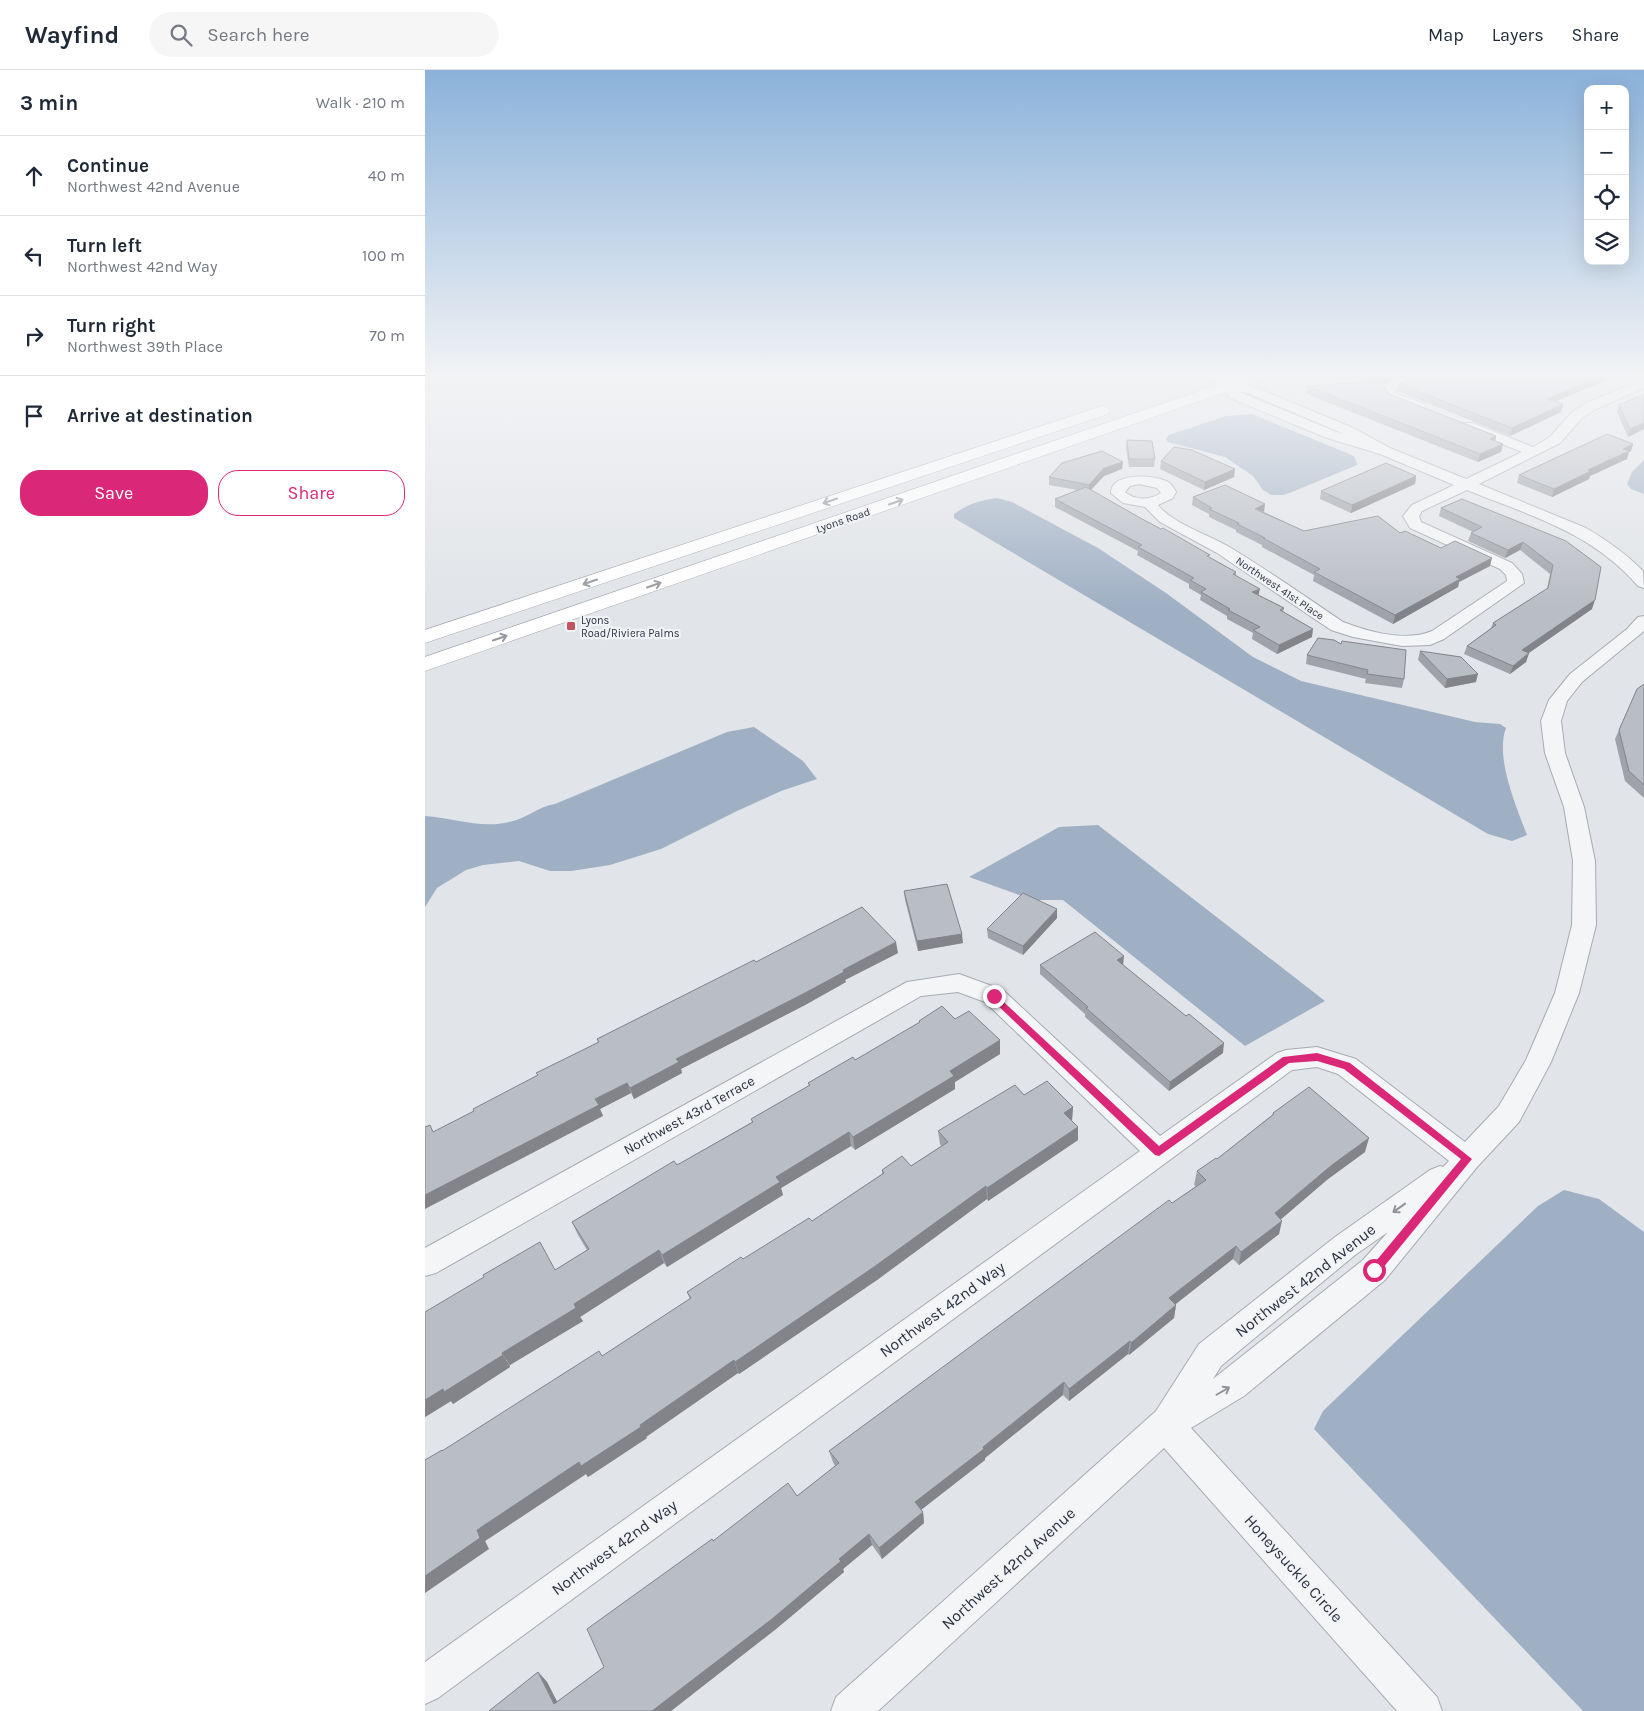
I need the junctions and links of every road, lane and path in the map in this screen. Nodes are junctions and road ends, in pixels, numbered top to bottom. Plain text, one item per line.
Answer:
1 (980, 452) edge
2 (1042, 452) edge
3 (1386, 452) edge
4 (1535, 452) edge
5 (909, 475) junction
6 (1467, 484) junction
7 (934, 489) junction
8 (1149, 503) dead end
9 (1644, 583) edge
10 (1644, 621) edge
11 (425, 637) edge
12 (425, 664) edge
13 (1159, 1152) junction
14 (1467, 1159) junction
15 (425, 1264) edge
16 (1165, 1424) junction
17 (425, 1685) edge
18 (850, 1711) edge
19 (1423, 1711) edge

1 - 5 main road, Lyons Road
2 - 7 main road, Lyons Road
3 - 6 street
4 - 6 street
5 - 7 main road
5 -> 11 main road, Lyons Road
6 - 8 street, Northwest 41st Place
6 - 9 street
12 -> 7 main road, Lyons Road
10 - 14 street, Northwest 42nd Avenue
13 - 14 street, Northwest 42nd Way
13 - 15 street, Northwest 43rd Terrace
13 - 17 street, Northwest 42nd Way
16 -> 14 street, Northwest 42nd Avenue
14 -> 16 street, Northwest 42nd Avenue
16 - 18 street, Northwest 42nd Avenue
16 - 19 street, Honeysuckle Circle

